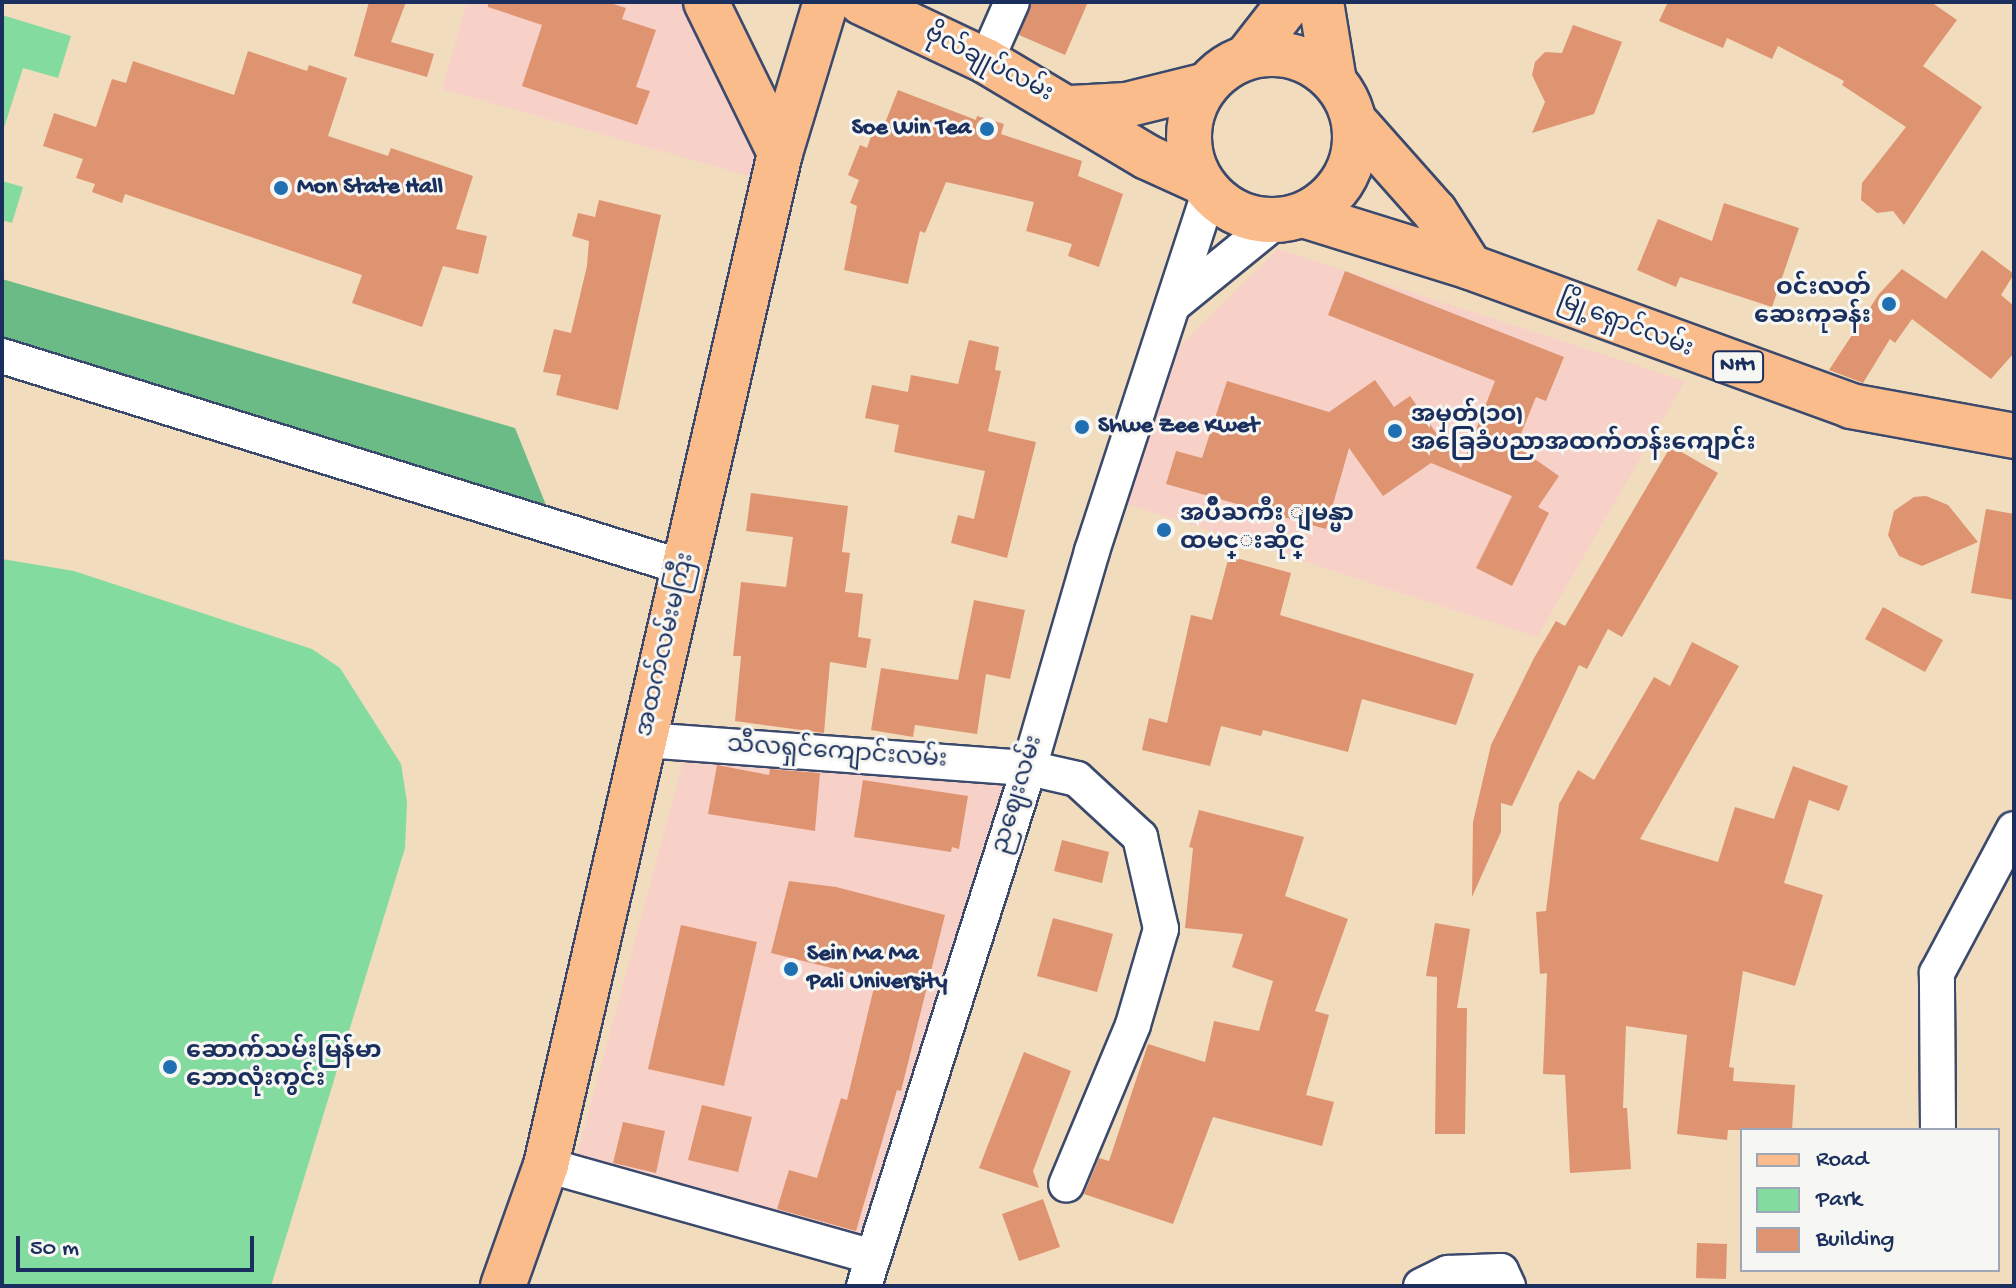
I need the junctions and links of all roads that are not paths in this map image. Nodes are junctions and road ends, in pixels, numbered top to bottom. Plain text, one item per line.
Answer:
1 (706, 2) edge
2 (826, 2) edge
3 (861, 2) edge
4 (1012, 2) edge
5 (1290, 2) edge
6 (1321, 2) edge
7 (1247, 57) junction
8 (986, 61) junction
9 (1334, 81) junction
10 (1207, 85) junction
11 (1071, 108) junction
12 (1355, 122) junction
13 (780, 153) junction
14 (1205, 187) junction
15 (1289, 218) junction
16 (1470, 267) junction
17 (1173, 304) junction
18 (2, 356) edge
19 (2014, 436) edge
20 (685, 568) junction
21 (645, 740) junction
22 (1029, 768) junction
23 (2014, 829) edge
24 (1938, 1128) edge
25 (546, 1165) junction
26 (1066, 1185) dead end
27 (868, 1271) edge
28 (503, 1286) edge
29 (1421, 1286) edge
30 (1508, 1286) edge

1 - 13 main road
2 - 13 main road, အထက်လမ်းမကြီး
3 - 8 main road, ဗိုလ်ချုပ်လမ်း
4 - 8 street
5 - 7 main road
6 - 9 main road
7 - 9 main road
7 - 10 main road
8 - 11 main road, ဗိုလ်ချုပ်လမ်း
9 - 12 main road
10 - 11 main road
10 - 14 main road
11 - 14 main road, ဗိုလ်ချုပ်လမ်း
12 - 15 main road
12 - 16 main road
13 - 20 main road, အထက်လမ်းမကြီး
14 - 15 main road, NH1
14 - 17 street, ညဈေးလမ်း
15 - 16 main road, မြို့ရှောင်လမ်း / NH1
15 - 17 street
16 - 19 main road, မြို့ရှောင်လမ်း / NH1
17 - 22 street, ညဈေးလမ်း
18 - 20 street
20 - 21 main road, အထက်လမ်းမကြီး
21 - 22 street, သီလရှင်ကျောင်းလမ်း
21 - 25 main road, အထက်လမ်းမကြီး
22 - 26 street, သီလရှင်ကျောင်းလမ်း
22 - 27 street, ညဈေးလမ်း
23 - 24 street
25 - 27 street
25 - 28 main road, အထက်လမ်းမကြီး
29 - 30 street

